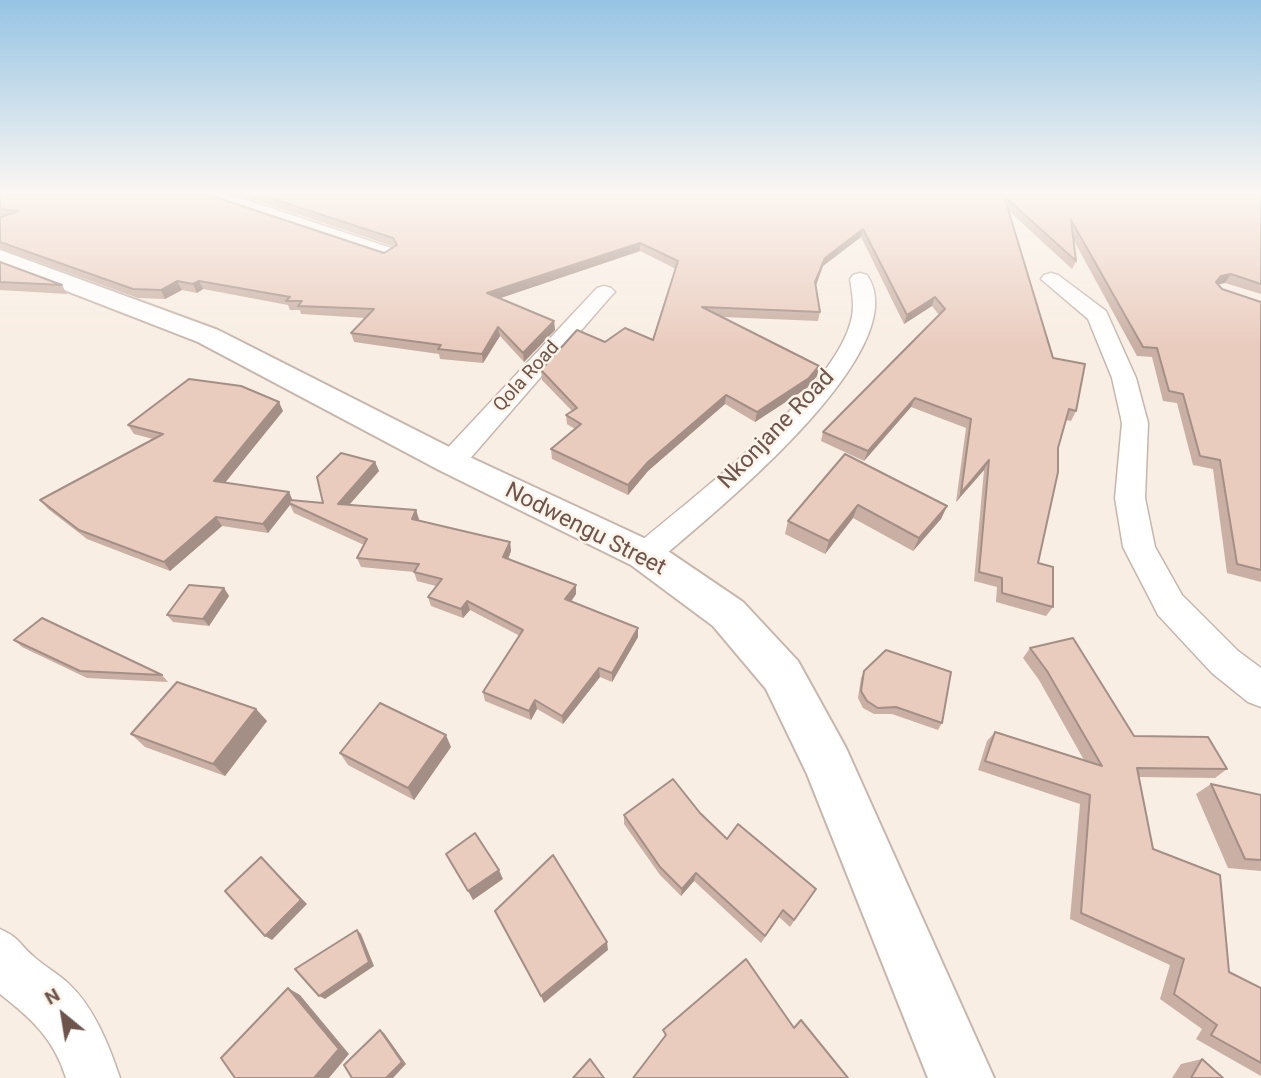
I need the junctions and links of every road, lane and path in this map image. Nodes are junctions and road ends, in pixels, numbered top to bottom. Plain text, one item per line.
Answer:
1 (362, 244) edge
2 (387, 253) edge
3 (0, 257) edge
4 (860, 279) dead end
5 (1051, 279) dead end
6 (604, 292) dead end
7 (451, 462) junction
8 (645, 555) junction
9 (1261, 690) edge
10 (0, 954) edge
11 (93, 1078) edge
12 (961, 1078) edge

1 - 2 street
3 - 7 street, Nodwengu Street
4 - 8 street, Nkonjane Road
5 - 9 street
6 - 7 street, Qola Road
7 - 8 street, Nodwengu Street
8 - 12 street, Nodwengu Street
10 - 11 street

